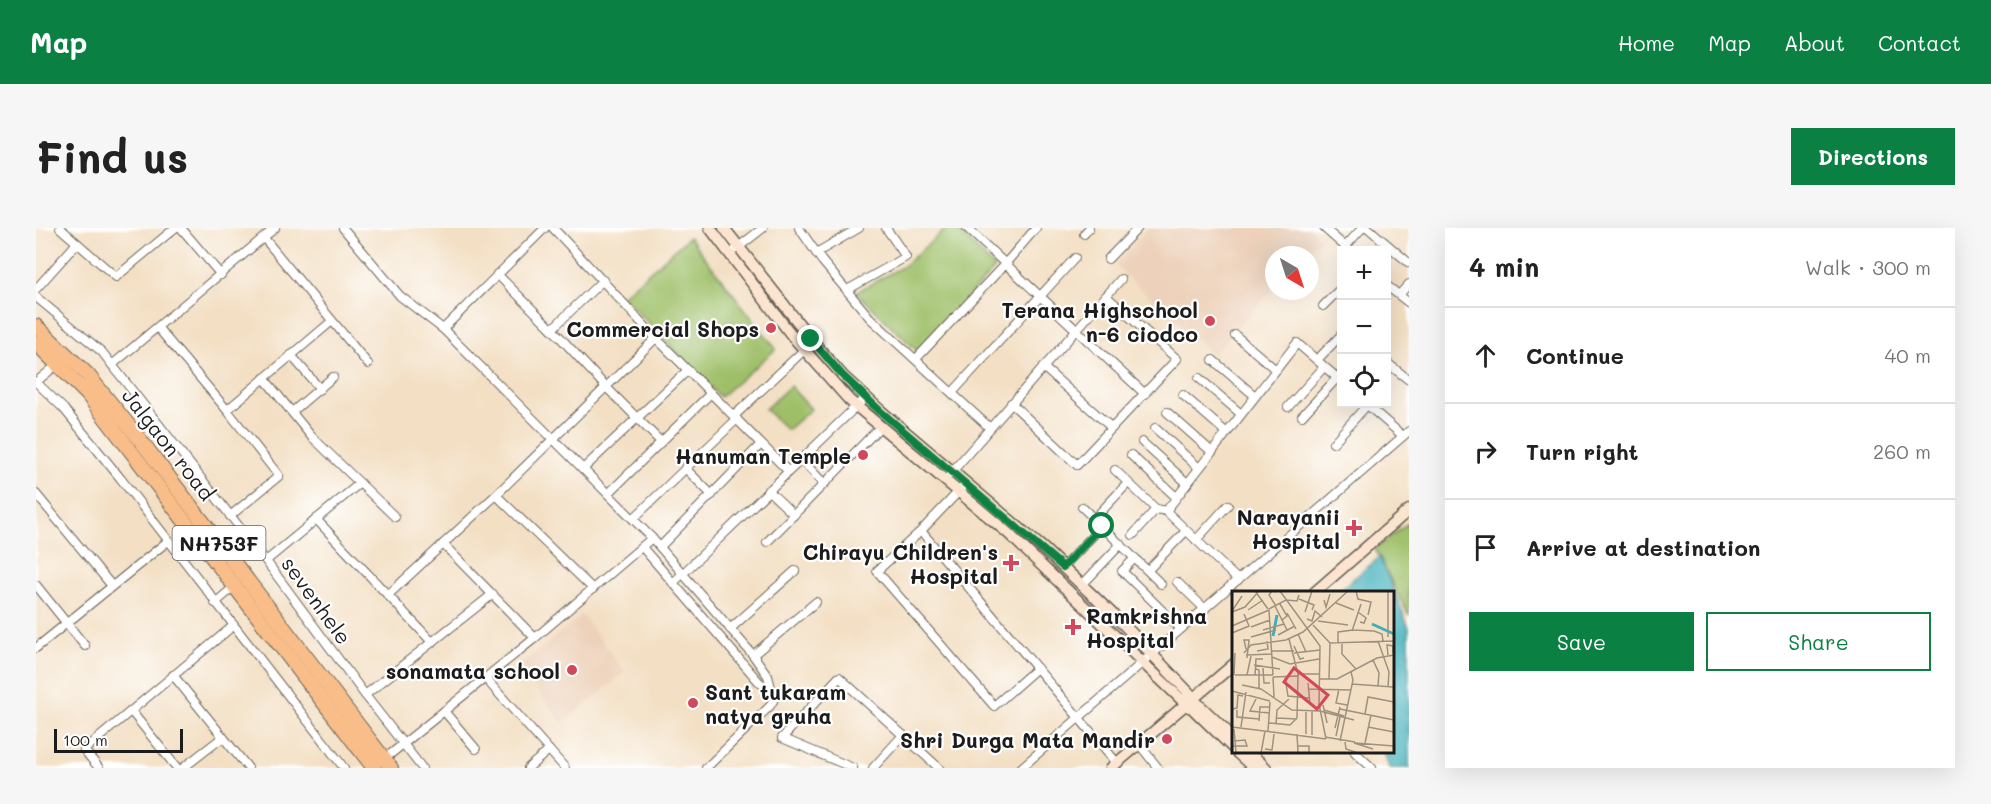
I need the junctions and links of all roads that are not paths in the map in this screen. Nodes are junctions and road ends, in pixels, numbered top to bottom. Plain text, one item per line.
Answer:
1 (60, 228) edge
2 (175, 228) edge
3 (275, 228) edge
4 (343, 228) edge
5 (545, 228) edge
6 (553, 228) edge
7 (710, 228) edge
8 (724, 228) edge
9 (763, 228) edge
10 (799, 228) edge
11 (859, 228) edge
12 (886, 228) edge
13 (1036, 228) edge
14 (1138, 228) edge
15 (1362, 228) edge
16 (1368, 228) edge
17 (969, 229) edge
18 (186, 230) edge
19 (1329, 230) edge
20 (264, 238) junction
21 (77, 243) junction
22 (1344, 246) edge
23 (1349, 246) edge
24 (739, 247) junction
25 (816, 253) junction
26 (729, 254) junction
27 (1075, 258) dead end
28 (1108, 259) dead end
29 (1409, 263) edge
30 (1005, 264) junction
31 (221, 274) junction
32 (496, 274) junction
33 (1121, 279) dead end
34 (603, 280) junction
35 (1409, 284) edge
36 (36, 289) edge
37 (1391, 289) edge
38 (847, 290) junction
39 (1337, 291) edge
40 (1399, 295) junction
41 (1106, 296) junction
42 (36, 297) edge
43 (1040, 297) junction
44 (1409, 303) edge
45 (1323, 306) dead end
46 (332, 321) junction
47 (36, 326) edge
48 (158, 328) junction
49 (443, 329) junction
50 (552, 329) junction
51 (1075, 331) junction
52 (1235, 335) dead end
53 (656, 338) junction
54 (1337, 338) edge
55 (36, 343) edge
56 (804, 350) junction
57 (291, 355) junction
58 (916, 359) junction
59 (1213, 360) dead end
60 (1317, 360) junction
61 (58, 364) junction
62 (368, 364) dead end
63 (112, 365) junction
64 (1391, 366) edge
65 (1043, 367) junction
66 (1324, 367) junction
67 (688, 370) junction
68 (1276, 370) junction
69 (333, 377) dead end
70 (264, 378) junction
71 (1199, 378) dead end
72 (1337, 378) edge
73 (1409, 380) edge
74 (36, 382) edge
75 (1337, 382) edge
76 (606, 387) junction
77 (320, 389) junction
78 (711, 393) junction
79 (952, 393) junction
80 (1145, 394) junction
81 (1183, 394) dead end
82 (1256, 396) junction
83 (866, 397) junction
84 (1011, 403) junction
85 (857, 406) junction
86 (1288, 407) dead end
87 (1363, 408) edge
88 (1372, 408) edge
89 (227, 410) junction
90 (292, 412) junction
91 (1167, 412) dead end
92 (1241, 414) junction
93 (1302, 416) dead end
94 (736, 417) junction
95 (636, 418) junction
96 (881, 426) junction
97 (990, 428) junction
98 (1112, 428) junction
99 (1155, 428) dead end
100 (1227, 433) junction
101 (1406, 433) edge
102 (553, 439) junction
103 (661, 442) junction
104 (1142, 442) dead end
105 (1333, 443) dead end
106 (761, 444) junction
107 (1212, 452) junction
108 (1131, 455) dead end
109 (801, 459) junction
110 (685, 468) junction
111 (1199, 468) junction
112 (583, 469) junction
113 (1115, 470) dead end
114 (788, 471) junction
115 (948, 475) junction
116 (360, 483) junction
117 (1128, 483) junction
118 (1187, 483) junction
119 (824, 484) junction
120 (963, 487) junction
121 (768, 490) junction
122 (36, 494) edge
123 (608, 494) junction
124 (496, 495) junction
125 (712, 495) junction
126 (1176, 497) junction
127 (1228, 505) dead end
128 (1082, 507) dead end
129 (1156, 509) junction
130 (1409, 510) edge
131 (1166, 511) junction
132 (794, 514) junction
133 (230, 516) junction
134 (395, 517) dead end
135 (316, 519) junction
136 (633, 519) junction
137 (1094, 519) junction
138 (1102, 526) junction
139 (921, 531) junction
140 (1186, 531) junction
141 (1133, 535) dead end
142 (652, 538) junction
143 (1196, 540) junction
144 (168, 541) junction
145 (766, 542) dead end
146 (443, 544) junction
147 (1121, 544) junction
148 (642, 547) junction
149 (660, 547) junction
150 (1135, 558) junction
151 (266, 561) junction
152 (1063, 567) junction
153 (1148, 570) junction
154 (795, 571) dead end
155 (682, 573) junction
156 (1238, 580) junction
157 (1177, 582) dead end
158 (673, 583) junction
159 (1161, 584) dead end
160 (36, 585) edge
161 (1082, 585) junction
162 (112, 586) junction
163 (236, 586) junction
164 (593, 589) junction
165 (1316, 591) edge
166 (493, 594) junction
167 (388, 595) junction
168 (816, 602) dead end
169 (215, 603) junction
170 (1205, 609) junction
171 (67, 623) junction
172 (233, 626) junction
173 (730, 629) junction
174 (1181, 629) junction
175 (535, 638) junction
176 (432, 642) junction
177 (86, 646) dead end
178 (36, 648) edge
179 (1152, 654) junction
180 (753, 655) junction
181 (1143, 662) junction
182 (1232, 665) edge
183 (1037, 668) junction
184 (173, 675) junction
185 (485, 678) junction
186 (772, 690) junction
187 (365, 695) junction
188 (1190, 702) junction
189 (131, 711) junction
190 (444, 711) junction
191 (1079, 718) junction
192 (903, 735) junction
193 (223, 737) junction
194 (1232, 737) edge
195 (403, 744) junction
196 (1139, 744) junction
197 (1232, 747) edge
198 (476, 749) dead end
199 (549, 750) junction
200 (1238, 753) edge
201 (1250, 753) edge
202 (1356, 753) edge
203 (380, 766) edge
204 (1114, 766) edge
205 (99, 768) edge
206 (177, 768) edge
207 (183, 768) edge
208 (248, 768) edge
209 (344, 768) edge
210 (422, 768) edge
211 (528, 768) edge
212 (565, 768) edge
213 (706, 768) edge
214 (853, 768) edge
215 (873, 768) edge
216 (939, 768) edge
217 (1021, 768) edge
218 (1158, 768) edge
219 (1254, 768) edge
220 (1266, 768) edge
221 (1372, 768) edge

1 - 21 street
2 - 21 street
3 - 20 street
4 - 49 street
5 - 32 street
6 - 34 street
7 - 26 street
8 - 24 street
9 - 24 street
10 - 25 street
11 - 25 street
12 - 38 street
13 - 30 street
14 - 28 street
15 - 23 street
16 - 29 street
17 - 30 street
18 - 31 street
19 - 22 street
20 - 31 street
20 - 46 street
21 - 36 street
24 - 26 street
24 - 83 street
25 - 38 street
26 - 56 street
27 - 43 street
30 - 43 street
30 - 58 street
31 - 48 street
32 - 49 street
32 - 50 street
33 - 41 street
34 - 50 street
34 - 53 street
35 - 40 street
37 - 40 street
38 - 58 street
39 - 45 street
40 - 44 street
41 - 51 street
41 - 80 street
42 - 63 street, sevenhele
43 - 51 street
43 - 79 street
46 - 57 street
46 - 62 street
47 - 203 highway, Jalgaon road / NH753F
48 - 63 street
48 - 89 street
49 - 102 street
50 - 76 street
51 - 65 street
51 - 80 street
52 - 68 street
53 - 67 street
53 - 76 street
54 - 60 street
55 - 61 highway, Jalgaon road / NH753F
56 - 85 street
56 - 94 street
57 - 70 street
57 - 77 street
58 - 79 street
59 - 82 street
60 - 66 street
60 - 68 street
61 - 74 street
61 - 163 highway, Jalgaon road / NH753F
63 - 133 street, sevenhele
64 - 73 street
65 - 84 street
65 - 98 street
66 - 72 street
66 - 86 street
67 - 78 street
67 - 95 street
68 - 82 street
69 - 77 street
70 - 89 street
70 - 90 street
71 - 92 street
74 - 144 street
75 - 93 street
76 - 95 street
76 - 102 street
77 - 90 street
78 - 94 street
78 - 103 street
79 - 97 street
80 - 98 street
81 - 100 street
82 - 92 street
83 - 85 street
83 - 115 street
84 - 97 street
84 - 98 street
85 - 96 street
85 - 109 street
87 - 105 street
88 - 101 street
89 - 133 street
90 - 116 street
91 - 107 street
92 - 100 street
94 - 106 street
94 - 110 street
95 - 103 street
95 - 112 street
96 - 115 street
96 - 119 street
97 - 115 street
99 - 111 street
100 - 107 street
101 - 156 street
102 - 112 street
102 - 124 street
103 - 123 street
104 - 118 street
106 - 114 street
106 - 125 street
107 - 111 street
108 - 126 street
109 - 114 street
109 - 119 street
110 - 125 street
110 - 136 street
111 - 118 street
112 - 123 street
113 - 117 street
114 - 121 street
115 - 120 street
116 - 134 street
116 - 135 street
117 - 129 street
117 - 137 street
118 - 126 street
119 - 132 street
120 - 139 street
120 - 152 street
120 - 181 street
121 - 132 street
121 - 155 street
122 - 162 street
123 - 136 street
124 - 146 street
124 - 164 street
125 - 149 street
126 - 131 street
127 - 143 street
128 - 137 street
129 - 131 street
129 - 141 street
130 - 165 street
131 - 140 street
132 - 145 street
133 - 151 street, sevenhele
135 - 151 street
135 - 167 street
136 - 142 street
137 - 138 street
138 - 147 street
138 - 152 street
139 - 183 street
139 - 183 street
140 - 143 street
140 - 153 street
142 - 148 street
142 - 149 street
143 - 156 street
144 - 162 street
144 - 169 street
146 - 166 street
146 - 167 street
147 - 150 street
147 - 161 street
148 - 158 street
148 - 164 street
149 - 155 street
150 - 153 street
150 - 174 street
151 - 187 street, sevenhele
152 - 161 street
153 - 159 street
154 - 173 street
155 - 158 street
155 - 173 street
156 - 170 street
157 - 170 street
158 - 186 street
160 - 171 street
161 - 179 street
162 - 171 street
163 - 169 street
163 - 203 highway, Jalgaon road / NH753F
164 - 175 street
166 - 175 street
166 - 176 street
167 - 176 street
168 - 180 street
169 - 172 street
170 - 174 street
171 - 177 street
171 - 178 street
172 - 184 street
172 - 209 street
173 - 180 street
174 - 179 street
175 - 185 street
176 - 187 street
179 - 181 street
179 - 188 street
180 - 186 street
181 - 188 street
181 - 191 street
182 - 188 street
183 - 191 street
184 - 189 street
184 - 193 street
185 - 190 street
185 - 199 street
186 - 213 street
187 - 195 street, sevenhele
188 - 194 street
188 - 196 street
188 - 197 street
189 - 205 street
189 - 206 street
190 - 195 street
190 - 198 street
191 - 204 street
191 - 217 street
192 - 214 street
192 - 215 street
192 - 216 street
193 - 207 street
193 - 208 street
195 - 203 street
195 - 210 street, sevenhele
196 - 204 street
196 - 218 street
199 - 211 street
199 - 212 street
200 - 219 street
201 - 220 street
202 - 221 street

